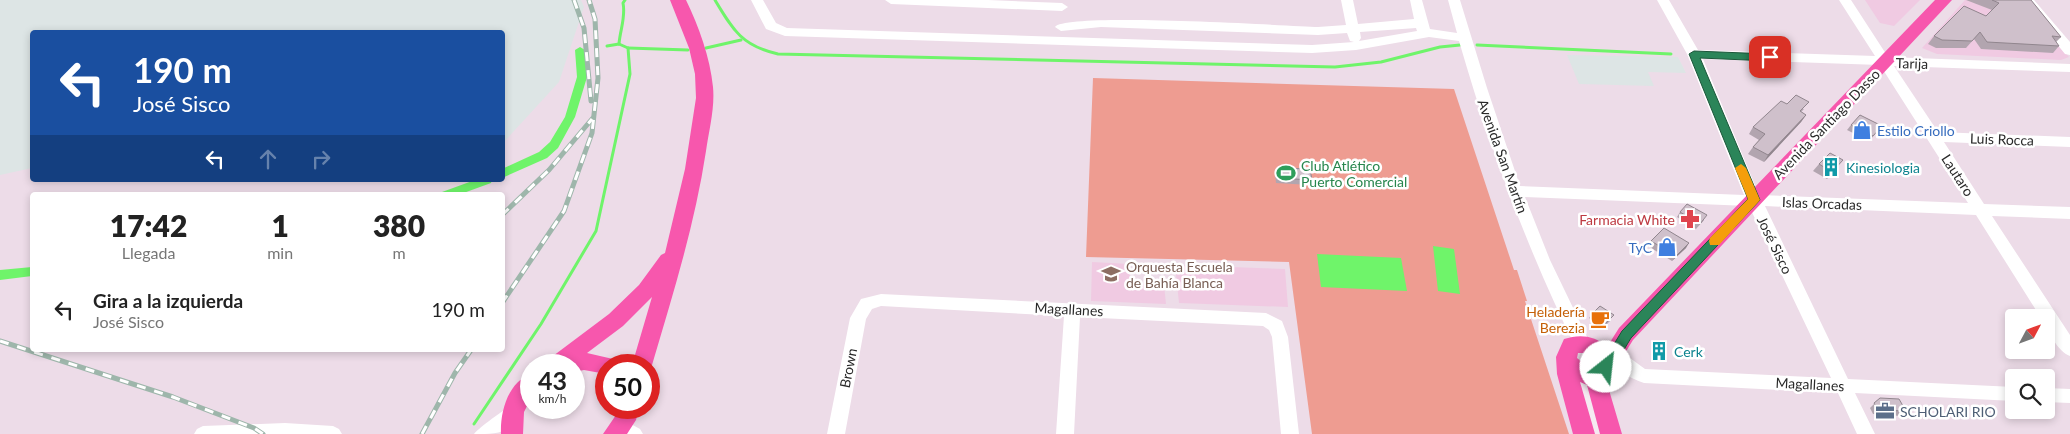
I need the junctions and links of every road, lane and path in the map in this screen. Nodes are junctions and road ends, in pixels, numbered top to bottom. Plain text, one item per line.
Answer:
1 (678, 0) edge
2 (758, 0) edge
3 (891, 0) edge
4 (1347, 0) edge
5 (1416, 0) edge
6 (1454, 0) edge
7 (1663, 0) edge
8 (1846, 0) edge
9 (1944, 0) edge
10 (2027, 0) edge
11 (2037, 0) edge
12 (1063, 4) edge
13 (1353, 28) junction
14 (1423, 28) junction
15 (1060, 34) junction
16 (1465, 38) junction
17 (2070, 39) edge
18 (1356, 46) junction
19 (2070, 51) edge
20 (1694, 54) junction
21 (1885, 62) junction
22 (2070, 68) edge
23 (1933, 137) junction
24 (2070, 142) edge
25 (1514, 191) junction
26 (1754, 200) junction
27 (1980, 209) junction
28 (2070, 213) edge
29 (676, 249) junction
30 (867, 304) joint
31 (1072, 310) junction
32 (1626, 334) junction
33 (1575, 349) junction
34 (2070, 349) edge
35 (571, 354) edge
36 (645, 354) edge
37 (1606, 365) junction
38 (1843, 386) junction
39 (2005, 394) edge
40 (2055, 395) edge
41 (2070, 396) edge
42 (520, 400) edge
43 (510, 425) edge
44 (203, 434) edge
45 (333, 434) edge
46 (483, 434) edge
47 (836, 434) edge
48 (1065, 434) edge
49 (1290, 434) edge
50 (1584, 434) edge
51 (1612, 434) edge
52 (1866, 434) edge

1 - 29 main road
2 - 15 street
3 - 12 street
4 - 13 street
5 - 14 street
6 - 16 street, Avenida San Martín
7 - 20 street, José Sisco
8 - 21 street, Lautaro
9 - 21 main road, Avenida Santiago Dasso
10 - 19 street
11 - 17 street
12 - 15 street
13 - 14 street
13 - 15 street
13 - 18 street
14 - 16 street
14 - 18 street
15 - 18 street
16 - 25 street, Avenida San Martín
20 - 21 street, Tarija
20 - 26 street, José Sisco
21 - 22 street, Tarija
21 - 23 street, Lautaro
21 - 26 main road, Avenida Santiago Dasso
23 - 24 street, Luis Rocca
23 - 27 street, Lautaro
25 - 26 street, Islas Orcadas
25 - 33 street, Avenida San Martín
26 - 27 street, Islas Orcadas
26 - 32 main road, Avenida Santiago Dasso
26 - 38 street, José Sisco
27 - 28 street, Islas Orcadas
27 - 34 street, Lautaro
29 - 35 main road
29 - 36 main road
30 - 31 street, Magallanes
30 - 47 street, Brown
31 - 48 street
31 - 49 street, Magallanes
32 - 33 main road, Avenida Santiago Dasso
32 - 37 main road, Avenida Santiago Dasso
33 - 37 main road
33 - 37 main road
33 - 50 main road, Avenida San Martín
37 - 38 street, Magallanes
37 - 51 main road
38 - 39 street, Magallanes
38 - 52 street, José Sisco
40 - 41 street
42 - 43 main road
43 - 46 street
44 - 45 street

